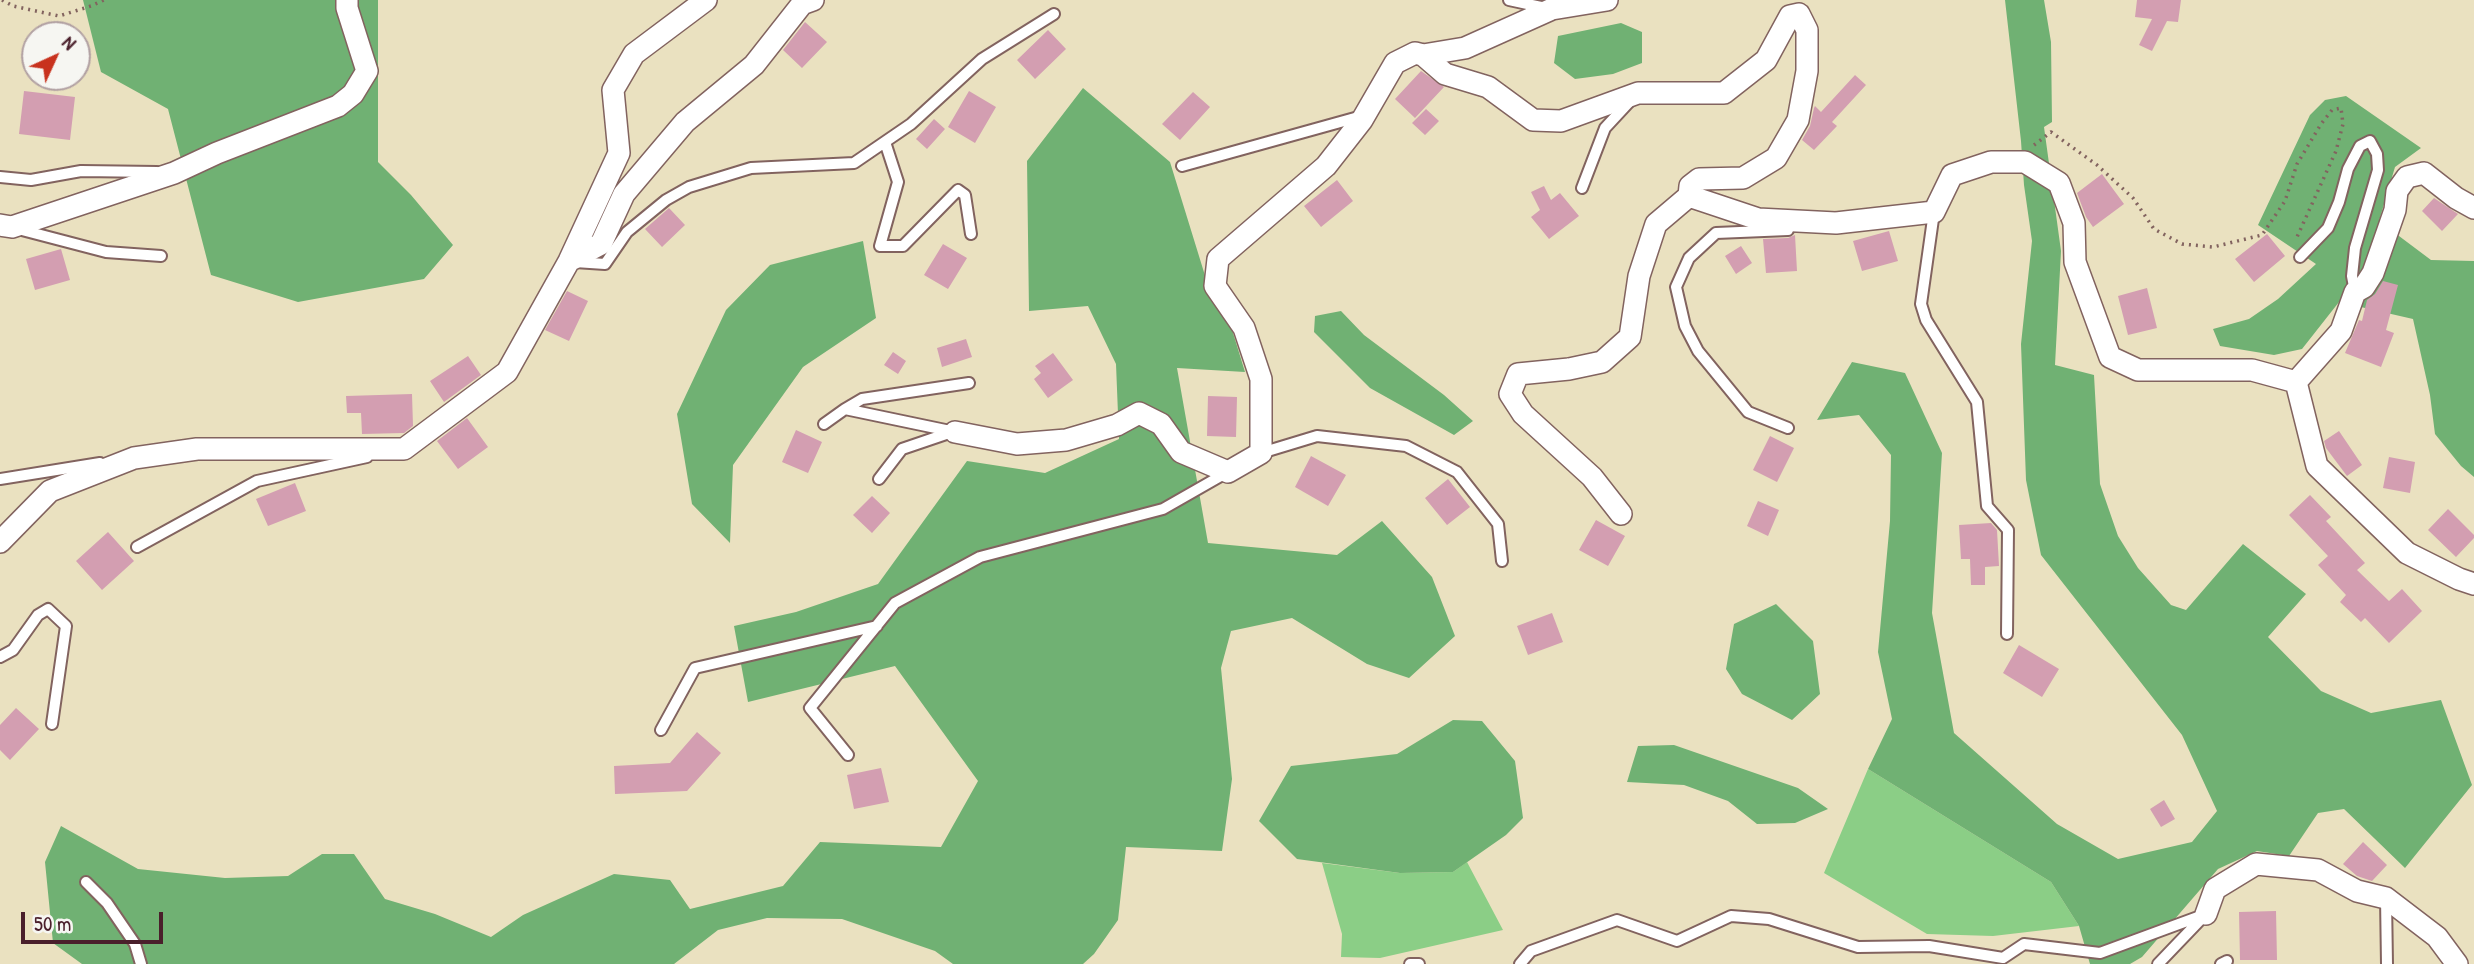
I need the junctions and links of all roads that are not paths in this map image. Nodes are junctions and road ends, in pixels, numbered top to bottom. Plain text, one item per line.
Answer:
1 (347, 0) edge
2 (706, 0) edge
3 (813, 0) edge
4 (1509, 0) edge
5 (1607, 0) edge
6 (1552, 9) junction
7 (1054, 13) dead end
8 (1423, 55) junction
9 (1638, 93) junction
10 (1365, 115) junction
11 (885, 142) junction
12 (1182, 166) dead end
13 (174, 173) junction
14 (0, 177) edge
15 (1582, 188) dead end
16 (1689, 196) junction
17 (2474, 208) edge
18 (1934, 212) junction
19 (1836, 223) junction
20 (6, 226) edge
21 (971, 234) dead end
22 (160, 256) dead end
23 (2300, 257) road end
24 (569, 261) junction
25 (2355, 292) junction
26 (2296, 382) junction
27 (969, 383) dead end
28 (845, 409) junction
29 (824, 424) dead end
30 (1788, 428) dead end
31 (955, 432) junction
32 (404, 449) junction
33 (1261, 453) junction
34 (134, 458) junction
35 (1228, 472) junction
36 (0, 479) edge
37 (879, 479) dead end
38 (1620, 514) dead end
39 (0, 542) edge
40 (137, 547) dead end
41 (1502, 561) dead end
42 (2474, 584) edge
43 (877, 626) junction
44 (2007, 634) dead end
45 (0, 657) edge
46 (52, 724) dead end
47 (661, 730) dead end
48 (848, 755) dead end
49 (86, 882) dead end
50 (2386, 898) junction
51 (2206, 914) junction
52 (141, 964) edge
53 (1410, 964) edge
54 (1419, 964) edge
55 (1520, 964) edge
56 (2158, 964) edge
57 (2387, 964) edge
58 (2457, 964) edge

1 - 13 street
2 - 24 street
3 - 24 street
4 - 6 lane
5 - 6 street
6 - 8 street
7 - 11 lane
8 - 9 street
8 - 10 street
9 - 15 lane
9 - 16 street
10 - 12 lane
10 - 33 street
11 - 21 lane
11 - 24 lane
13 - 14 lane
13 - 20 street
16 - 19 street
16 - 38 street
17 - 25 street
18 - 19 street
18 - 26 street
18 - 44 lane
19 - 30 lane
20 - 22 lane
23 - 25 lane
24 - 32 street
25 - 26 street
26 - 42 street
27 - 28 lane
28 - 29 lane
28 - 31 lane
31 - 35 street
31 - 37 lane
32 - 34 street
32 - 40 lane
33 - 35 street
33 - 41 lane
34 - 36 lane
34 - 39 street
35 - 43 lane
43 - 47 lane
43 - 48 lane
45 - 46 lane
49 - 52 lane
50 - 51 street
50 - 57 lane
50 - 58 street
51 - 55 lane
51 - 56 lane
53 - 54 lane

